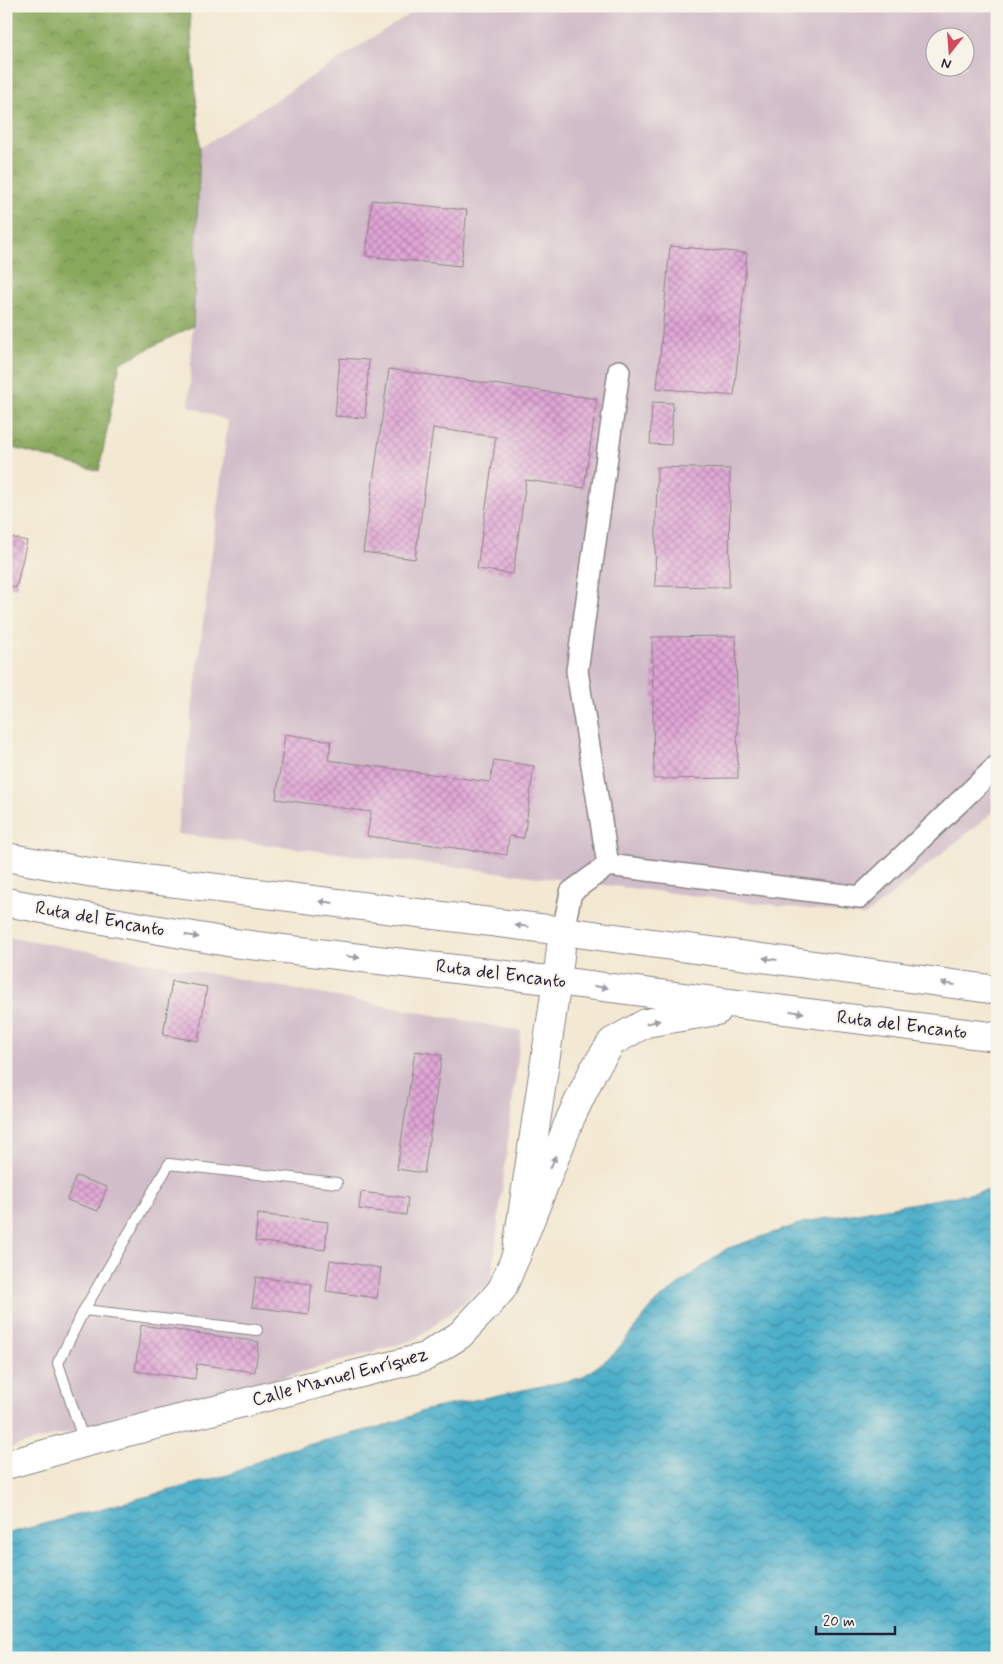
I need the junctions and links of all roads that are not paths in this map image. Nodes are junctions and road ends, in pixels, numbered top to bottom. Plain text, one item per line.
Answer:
1 (619, 371) dead end
2 (997, 766) edge
3 (6, 857) edge
4 (608, 865) junction
5 (6, 902) edge
6 (563, 931) junction
7 (558, 981) junction
8 (997, 990) edge
9 (754, 1006) junction
10 (997, 1037) edge
11 (337, 1183) dead end
12 (516, 1256) junction
13 (84, 1310) junction
14 (257, 1330) dead end
15 (84, 1443) junction
16 (6, 1465) edge

1 - 4 street
2 - 4 street
6 -> 3 main road
4 - 6 street
5 -> 7 main road, Ruta del Encanto
6 - 7 main road, Calle Manuel Enríquez
8 -> 6 main road
7 -> 9 main road, Ruta del Encanto
7 - 12 main road, Calle Manuel Enríquez
9 -> 10 main road, Ruta del Encanto
12 -> 9 main road
11 - 13 lane
12 - 15 main road, Calle Manuel Enríquez
13 - 14 lane
13 - 15 lane
15 - 16 main road, Calle Manuel Enríquez

